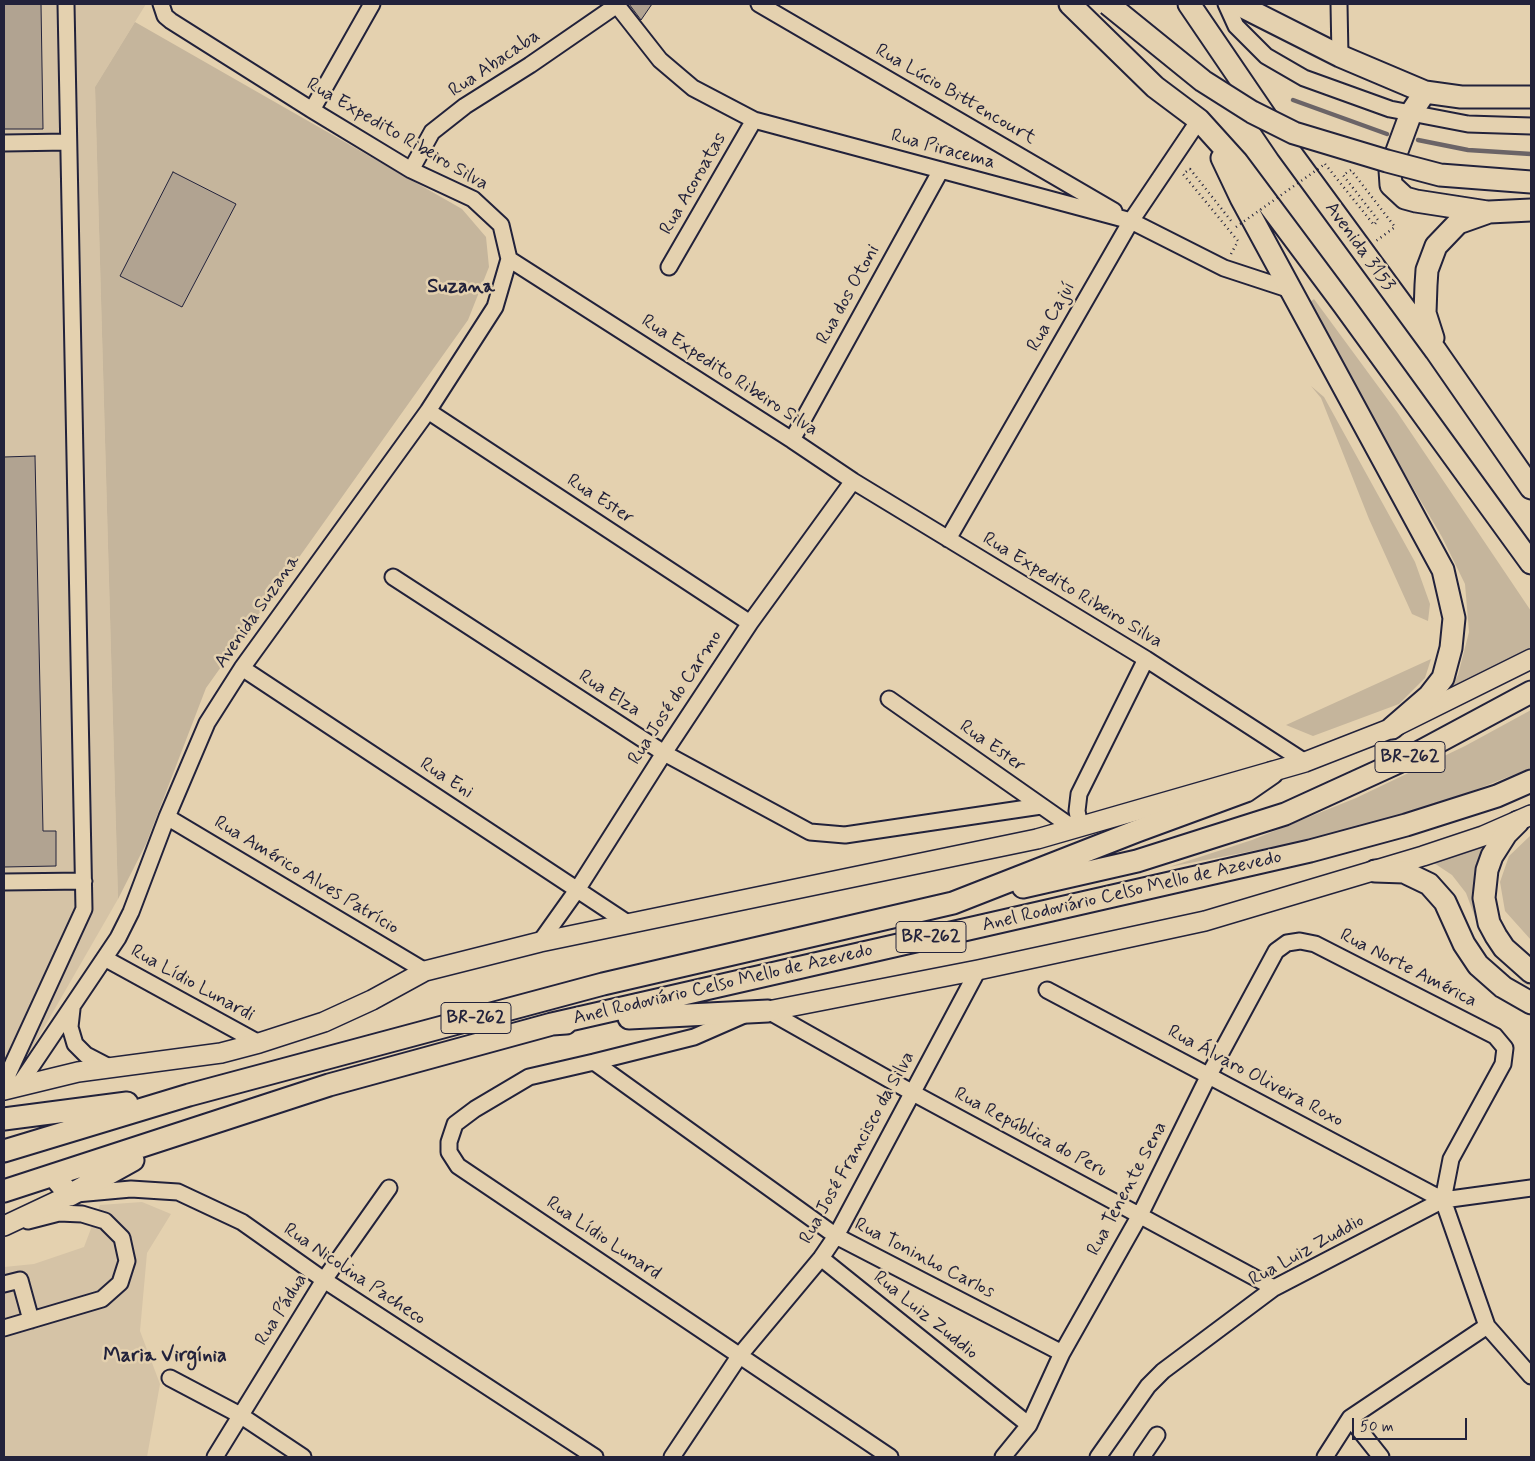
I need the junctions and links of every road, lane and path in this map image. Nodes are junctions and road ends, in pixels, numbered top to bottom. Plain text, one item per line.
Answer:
1 (66, 4) edge
2 (161, 4) edge
3 (372, 4) edge
4 (616, 4) edge
5 (759, 4) edge
6 (1070, 4) edge
7 (1108, 4) edge
8 (1189, 4) edge
9 (1226, 4) edge
10 (1237, 4) edge
11 (1339, 4) edge
12 (1340, 56) junction
13 (1425, 92) junction
14 (1531, 97) edge
15 (312, 110) junction
16 (1409, 117) junction
17 (754, 120) junction
18 (1531, 126) edge
19 (1205, 127) junction
20 (68, 142) junction
21 (4, 143) edge
22 (411, 170) junction
23 (941, 170) junction
24 (1531, 182) edge
25 (1531, 210) edge
26 (1489, 212) junction
27 (1131, 221) junction
28 (1363, 254) junction
29 (509, 260) junction
30 (669, 267) dead end
31 (1224, 268) junction
32 (1291, 290) junction
33 (1436, 351) junction
34 (428, 412) junction
35 (792, 440) junction
36 (853, 481) junction
37 (1531, 488) edge
38 (948, 539) junction
39 (1531, 563) edge
40 (394, 577) dead end
41 (750, 622) junction
42 (1146, 659) junction
43 (1531, 659) edge
44 (242, 668) junction
45 (1531, 692) edge
46 (889, 699) dead end
47 (1392, 728) junction
48 (664, 753) junction
49 (1305, 762) junction
50 (1272, 773) junction
51 (1531, 781) edge
52 (1041, 806) junction
53 (167, 817) junction
54 (1524, 819) edge
55 (1076, 827) junction
56 (1375, 871) junction
57 (84, 881) junction
58 (4, 882) edge
59 (577, 890) junction
60 (953, 903) junction
61 (629, 924) junction
62 (540, 942) junction
63 (1287, 943) joint
64 (106, 959) junction
65 (978, 970) junction
66 (425, 971) junction
67 (1531, 972) edge
68 (1048, 990) dead end
69 (1531, 1003) edge
70 (72, 1008) junction
71 (761, 1011) junction
72 (552, 1024) junction
73 (259, 1043) junction
74 (598, 1065) junction
75 (110, 1068) junction
76 (1209, 1075) junction
77 (12, 1087) edge
78 (913, 1093) junction
79 (189, 1095) junction
80 (4, 1119) edge
81 (184, 1132) junction
82 (4, 1151) edge
83 (53, 1175) junction
84 (389, 1188) dead end
85 (1531, 1188) edge
86 (4, 1191) edge
87 (70, 1195) junction
88 (1444, 1200) junction
89 (1140, 1214) junction
90 (4, 1226) edge
91 (836, 1236) junction
92 (821, 1258) junction
93 (324, 1280) junction
94 (4, 1284) edge
95 (1274, 1288) junction
96 (31, 1320) junction
97 (1487, 1326) junction
98 (4, 1328) edge
99 (1062, 1353) junction
100 (740, 1355) junction
101 (1531, 1376) edge
102 (170, 1378) dead end
103 (240, 1415) junction
104 (1350, 1418) junction
105 (1029, 1425) junction
106 (1157, 1435) dead end
107 (1005, 1456) edge
108 (215, 1457) edge
109 (303, 1457) edge
110 (595, 1457) edge
111 (672, 1457) edge
112 (890, 1457) edge
113 (1098, 1457) edge
114 (1142, 1457) edge
115 (1325, 1457) edge
116 (1381, 1457) edge

1 - 20 street
2 - 15 street, Rua Expedito Ribeiro Silva
3 - 15 street
4 - 17 street, Rua Piracema
4 - 22 street, Rua Abacaba
5 - 27 street, Rua Lúcio Bittencourt
6 - 19 highway
7 - 24 highway, bridge
8 - 28 highway, Avenida 3153
9 - 16 street
10 - 12 highway
11 - 12 street
12 - 13 highway
13 - 14 highway
13 - 16 highway
15 - 22 street, Rua Expedito Ribeiro Silva
16 - 18 street
16 - 26 highway
17 - 23 street, Rua Piracema
17 - 30 street, Rua Acoroatas
19 - 27 street, Rua Cajuí
19 - 32 highway
19 - 39 highway
20 - 21 street
20 - 57 street
22 - 29 street, Rua Expedito Ribeiro Silva
23 - 27 street, Rua Piracema
23 - 35 street, Rua dos Otoni
25 - 26 highway
26 - 33 highway
27 - 31 street, Rua Piracema
27 - 38 street, Rua Cajuí
28 - 31 path, bridge
28 - 33 highway, Avenida 3153
29 - 34 street, Avenida Suzana
29 - 35 street, Rua Expedito Ribeiro Silva
31 - 32 street, Rua Piracema
32 - 47 highway
33 - 37 highway, Avenida 3153
34 - 41 street, Rua Ester
34 - 44 street, Avenida Suzana
35 - 36 street, Rua Expedito Ribeiro Silva
36 - 38 street, Rua Expedito Ribeiro Silva
36 - 41 street, Rua José do Carmo
38 - 42 street, Rua Expedito Ribeiro Silva
40 - 48 street, Rua Elza
41 - 48 street, Rua José do Carmo
42 - 49 street, Rua Expedito Ribeiro Silva
42 - 55 street
43 - 47 main road, BR-262
44 - 53 street, Avenida Suzana
44 - 59 street, Rua Eni
45 - 60 highway, Anel Rodoviário Celso Mello de Azevedo / BR-262
46 - 52 street, Rua Ester
47 - 49 main road, BR-262
48 - 52 street, Rua Elza
48 - 59 street, Rua José do Carmo
49 - 50 main road, BR-262
50 - 55 main road
50 - 60 highway
51 - 72 highway, Anel Rodoviário Celso Mello de Azevedo / BR-262
52 - 55 street, Rua Ester
53 - 64 street, Avenida Suzana
53 - 66 street, Rua Américo Alves Patrício
54 - 56 main road, Anel Rodoviário Celso Mello de Azevedo / BR-262
54 - 67 highway
55 - 61 main road
56 - 65 main road, Anel Rodoviário Celso Mello de Azevedo / BR-262
56 - 69 highway
57 - 58 street
57 - 77 street
59 - 61 street, Rua Eni
59 - 62 street, Rua José do Carmo
60 - 79 highway, BR-262
61 - 62 main road
62 - 66 main road
63 - 76 street, Rua Tenente Sena
63 - 88 street, Rua Norte América
64 - 70 street, Avenida Suzana
64 - 73 street, Rua Lídio Lunardi
65 - 71 main road, Anel Rodoviário Celso Mello de Azevedo / BR-262
65 - 78 street, Rua José Francisco da Silva
66 - 73 main road
68 - 76 street, Rua Álvaro Oliveira Roxo
70 - 75 street
70 - 77 street, Avenida Suzana
71 - 72 highway
71 - 74 street, Rua Lídio Lunard
71 - 78 street, Rua República do Peru
72 - 81 highway, BR-262
73 - 75 main road
74 - 91 street, Rua Toninho Carlos
74 - 100 street, Rua Lídio Lunard
75 - 77 main road
76 - 88 street, Rua Álvaro Oliveira Roxo
76 - 89 street, Rua Tenente Sena
78 - 89 street, Rua República do Peru
78 - 91 street, Rua José Francisco da Silva
79 - 80 highway
79 - 82 highway, BR-262
81 - 83 highway, BR-262
81 - 87 highway
83 - 86 highway, BR-262
83 - 87 highway
84 - 93 street, Rua Pádua
85 - 88 street, Rua Luiz Zuddio
87 - 90 main road
87 - 93 street, Rua Nicolina Pacheco
88 - 95 street, Rua Luiz Zuddio
88 - 97 street
89 - 95 street, Rua República do Peru
89 - 99 street, Rua Tenente Sena
90 - 96 street
91 - 92 street, Rua José Francisco da Silva
91 - 99 street, Rua Toninho Carlos
92 - 100 street, Rua José Francisco da Silva
92 - 105 street, Rua Luiz Zuddio
93 - 103 street, Rua Pádua
93 - 110 street, Rua Nicolina Pacheco
94 - 96 street
95 - 113 street, Rua Luiz Zuddio
96 - 98 street
97 - 101 street
97 - 104 street
99 - 105 street, Rua Tenente Sena
100 - 111 street, Rua José Francisco da Silva
100 - 112 street, Rua Lídio Lunard
102 - 103 street
103 - 108 street, Rua Pádua
103 - 109 street
104 - 115 street
104 - 116 street
105 - 107 street, Rua Tenente Sena
106 - 114 street

